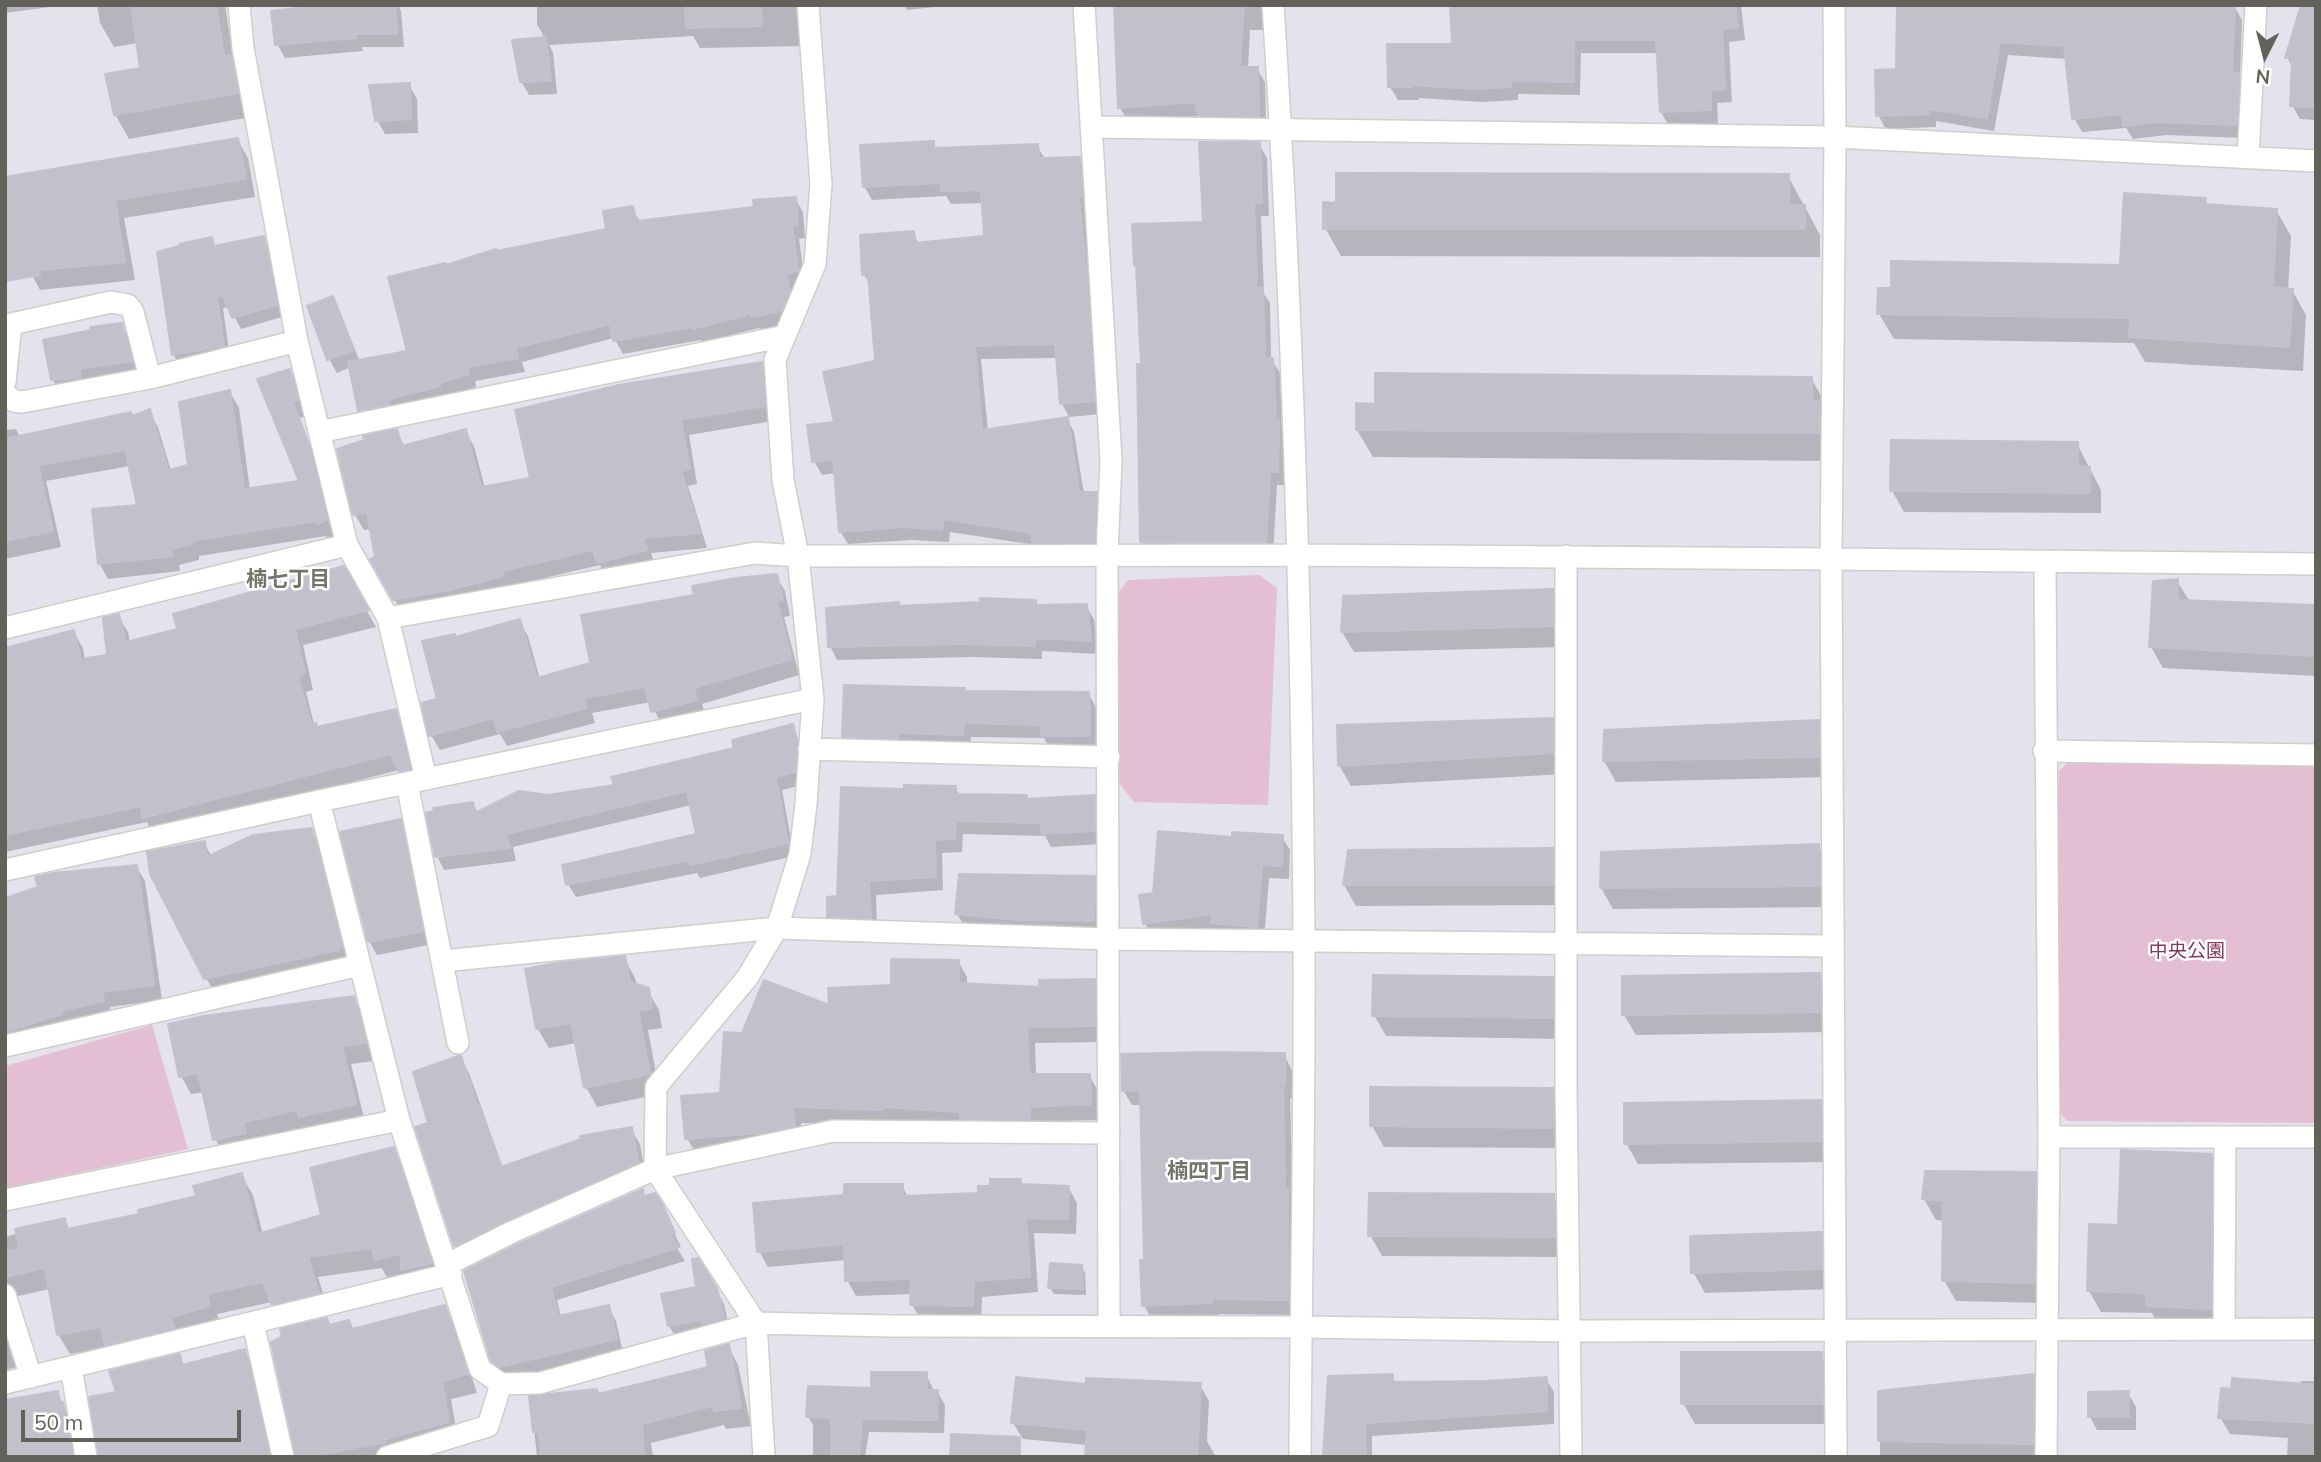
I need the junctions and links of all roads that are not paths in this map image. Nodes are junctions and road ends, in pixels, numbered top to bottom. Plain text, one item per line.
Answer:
1 (239, 5) edge
2 (807, 5) edge
3 (1084, 5) edge
4 (1273, 5) edge
5 (1834, 5) edge
6 (2256, 5) edge
7 (1091, 127) junction
8 (1281, 129) junction
9 (1835, 137) junction
10 (2248, 158) junction
11 (2316, 162) edge
12 (785, 336) junction
13 (296, 341) junction
14 (150, 378) junction
15 (5, 382) edge
16 (5, 394) edge
17 (318, 432) junction
18 (346, 545) junction
19 (1107, 555) junction
20 (1299, 555) junction
21 (798, 556) junction
22 (1566, 556) junction
23 (1831, 559) junction
24 (2045, 562) junction
25 (2316, 564) edge
26 (388, 618) junction
27 (5, 628) edge
28 (813, 699) junction
29 (810, 749) junction
30 (2045, 751) junction
31 (2316, 755) edge
32 (1109, 757) junction
33 (416, 781) junction
34 (319, 801) junction
35 (5, 870) edge
36 (777, 928) junction
37 (1109, 939) junction
38 (1304, 941) junction
39 (1567, 943) junction
40 (1833, 946) junction
41 (442, 961) junction
42 (360, 965) junction
43 (458, 1043) dead end
44 (5, 1046) edge
45 (399, 1120) junction
46 (1109, 1133) junction
47 (2049, 1137) junction
48 (2316, 1137) edge
49 (2225, 1138) junction
50 (655, 1169) junction
51 (5, 1199) edge
52 (449, 1269) junction
53 (5, 1295) edge
54 (253, 1323) junction
55 (756, 1323) junction
56 (1109, 1325) junction
57 (1301, 1326) junction
58 (2047, 1329) junction
59 (2224, 1329) junction
60 (2316, 1329) edge
61 (1837, 1330) junction
62 (1569, 1331) junction
63 (71, 1367) junction
64 (31, 1377) junction
65 (5, 1383) edge
66 (501, 1384) junction
67 (86, 1457) edge
68 (283, 1457) edge
69 (387, 1457) edge
70 (764, 1457) edge
71 (1300, 1457) edge
72 (1571, 1457) edge
73 (1836, 1457) edge
74 (2046, 1457) edge

1 - 13 street
2 - 12 street
3 - 7 street
4 - 8 street
5 - 9 street
6 - 10 street
7 - 8 street
7 - 19 street
8 - 9 street
8 - 20 street
9 - 10 street
9 - 23 street
10 - 11 street
12 - 17 street
12 - 21 street
13 - 14 street
13 - 17 street
14 - 15 street
14 - 16 street
17 - 18 street
18 - 26 street
18 - 27 street
19 - 20 street
19 - 21 street
19 - 32 street
20 - 22 street
20 - 38 street
21 - 26 street
21 - 28 street
22 - 23 street
22 - 39 street
23 - 24 street
23 - 40 street
24 - 25 street
24 - 30 street
26 - 33 street
28 - 29 street
28 - 33 street
29 - 32 street
29 - 36 street
30 - 31 street
30 - 47 street
32 - 37 street
33 - 34 street
33 - 41 street
34 - 35 street
34 - 42 street
36 - 37 street
36 - 41 street
36 - 50 street
37 - 38 street
37 - 46 street
38 - 39 street
38 - 57 street
39 - 40 street
39 - 62 street
40 - 61 street
41 - 43 street
42 - 44 street
42 - 45 street
45 - 51 street
45 - 52 street
46 - 50 street
46 - 56 street
47 - 49 street
47 - 58 street
48 - 49 street
49 - 59 street
50 - 52 street
50 - 55 street
52 - 54 street
52 - 66 street
53 - 64 street
54 - 63 street
54 - 68 street
55 - 56 street
55 - 66 street
55 - 70 street
56 - 57 street
57 - 62 street
57 - 71 street
58 - 59 street
58 - 61 street
58 - 74 street
59 - 60 street
61 - 62 street
61 - 73 street
62 - 72 street
63 - 64 street
63 - 67 street
64 - 65 street
66 - 69 street

